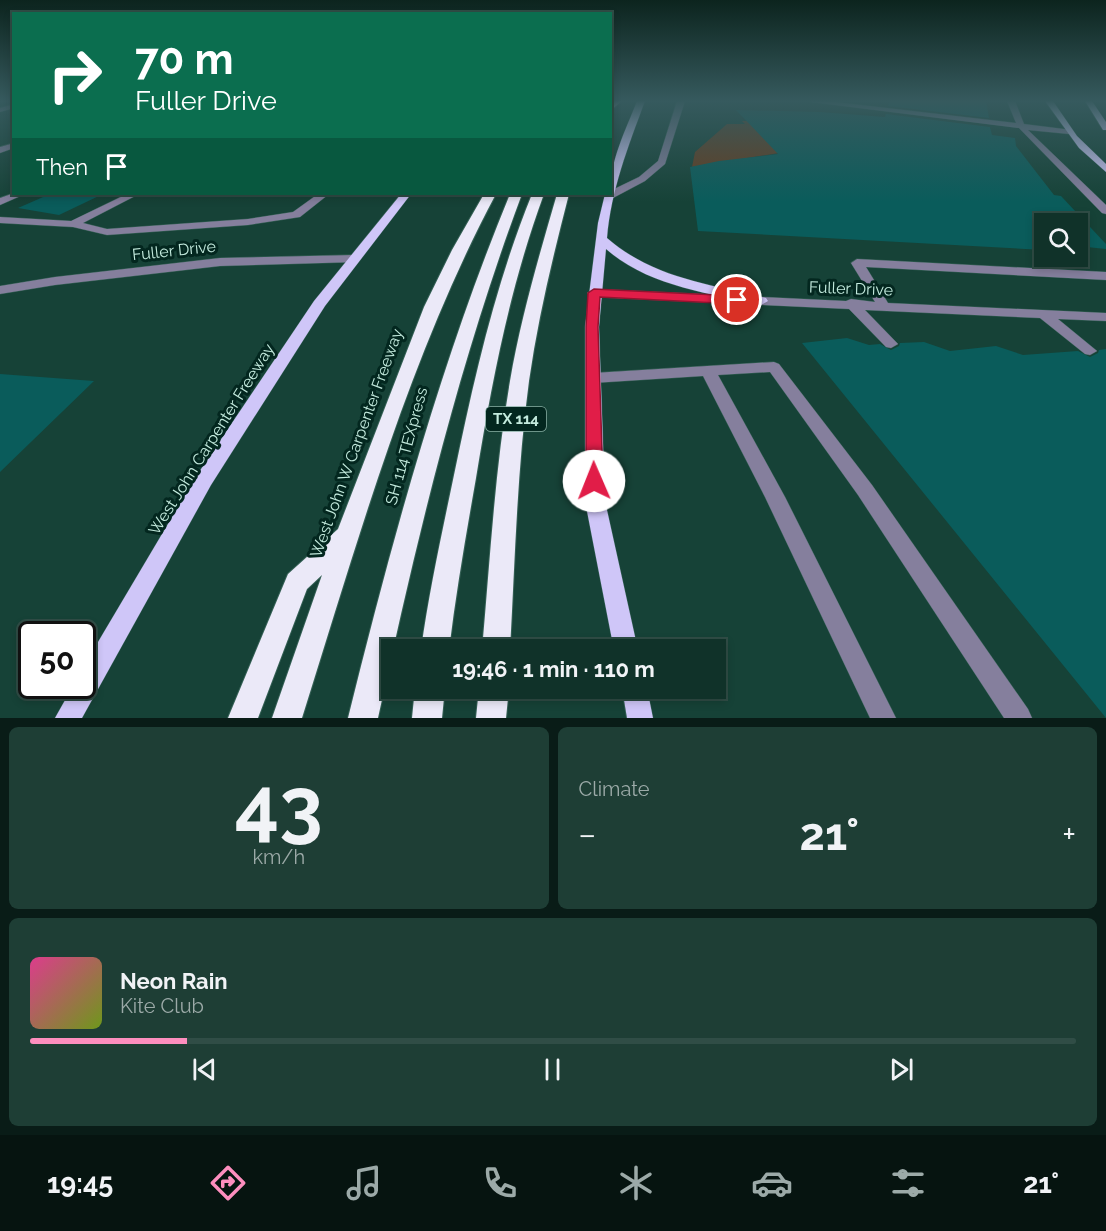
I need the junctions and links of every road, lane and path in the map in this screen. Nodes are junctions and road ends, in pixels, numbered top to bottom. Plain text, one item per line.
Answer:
1 (627, 135) edge
2 (671, 135) edge
3 (1029, 135) edge
4 (1071, 135) edge
5 (1106, 169) edge
6 (612, 186) edge
7 (612, 193) edge
8 (18, 195) edge
9 (132, 195) edge
10 (323, 195) edge
11 (405, 195) edge
12 (489, 195) edge
13 (516, 195) edge
14 (538, 195) edge
15 (563, 195) edge
16 (610, 195) edge
17 (0, 202) edge
18 (1106, 211) edge
19 (0, 220) edge
20 (73, 224) junction
21 (601, 239) junction
22 (352, 259) junction
23 (1104, 277) edge
24 (0, 290) edge
25 (594, 293) junction
26 (761, 301) junction
27 (851, 303) junction
28 (883, 305) junction
29 (1043, 314) junction
30 (1106, 317) edge
31 (891, 344) dead end
32 (1090, 351) dead end
33 (708, 371) junction
34 (593, 378) junction
35 (350, 532) junction
36 (436, 639) edge
37 (497, 639) edge
38 (624, 639) edge
39 (429, 699) edge
40 (493, 699) edge
41 (636, 699) edge
42 (68, 718) edge
43 (243, 718) edge
44 (287, 718) edge
45 (363, 718) edge
46 (427, 718) edge
47 (491, 718) edge
48 (640, 718) edge
49 (883, 718) edge
50 (1018, 718) edge

1 - 6 main road
2 - 7 street
3 - 18 street
4 - 5 main road
8 - 17 street
9 - 20 street
10 - 20 street
11 - 22 main road, West John Carpenter Freeway
12 - 35 highway, West John W Carpenter Freeway
13 - 45 highway, SH 114 TEXpress
14 - 36 highway
15 - 37 highway, TX 114
16 - 21 main road
19 - 20 street
21 - 25 main road
21 - 26 main road
22 - 24 street, Fuller Drive
22 - 42 main road, West John Carpenter Freeway
23 - 28 street
25 - 26 street, Fuller Drive
25 - 34 main road
26 - 27 street, Fuller Drive
27 - 28 street, Fuller Drive
27 - 31 street
28 - 29 street, Fuller Drive
29 - 30 street, Fuller Drive
29 - 32 street
33 - 34 street
33 - 49 street
33 - 50 street
34 - 38 main road
35 - 43 highway
35 - 44 highway, West John W Carpenter Freeway
39 - 46 highway
40 - 47 highway
41 - 48 main road

